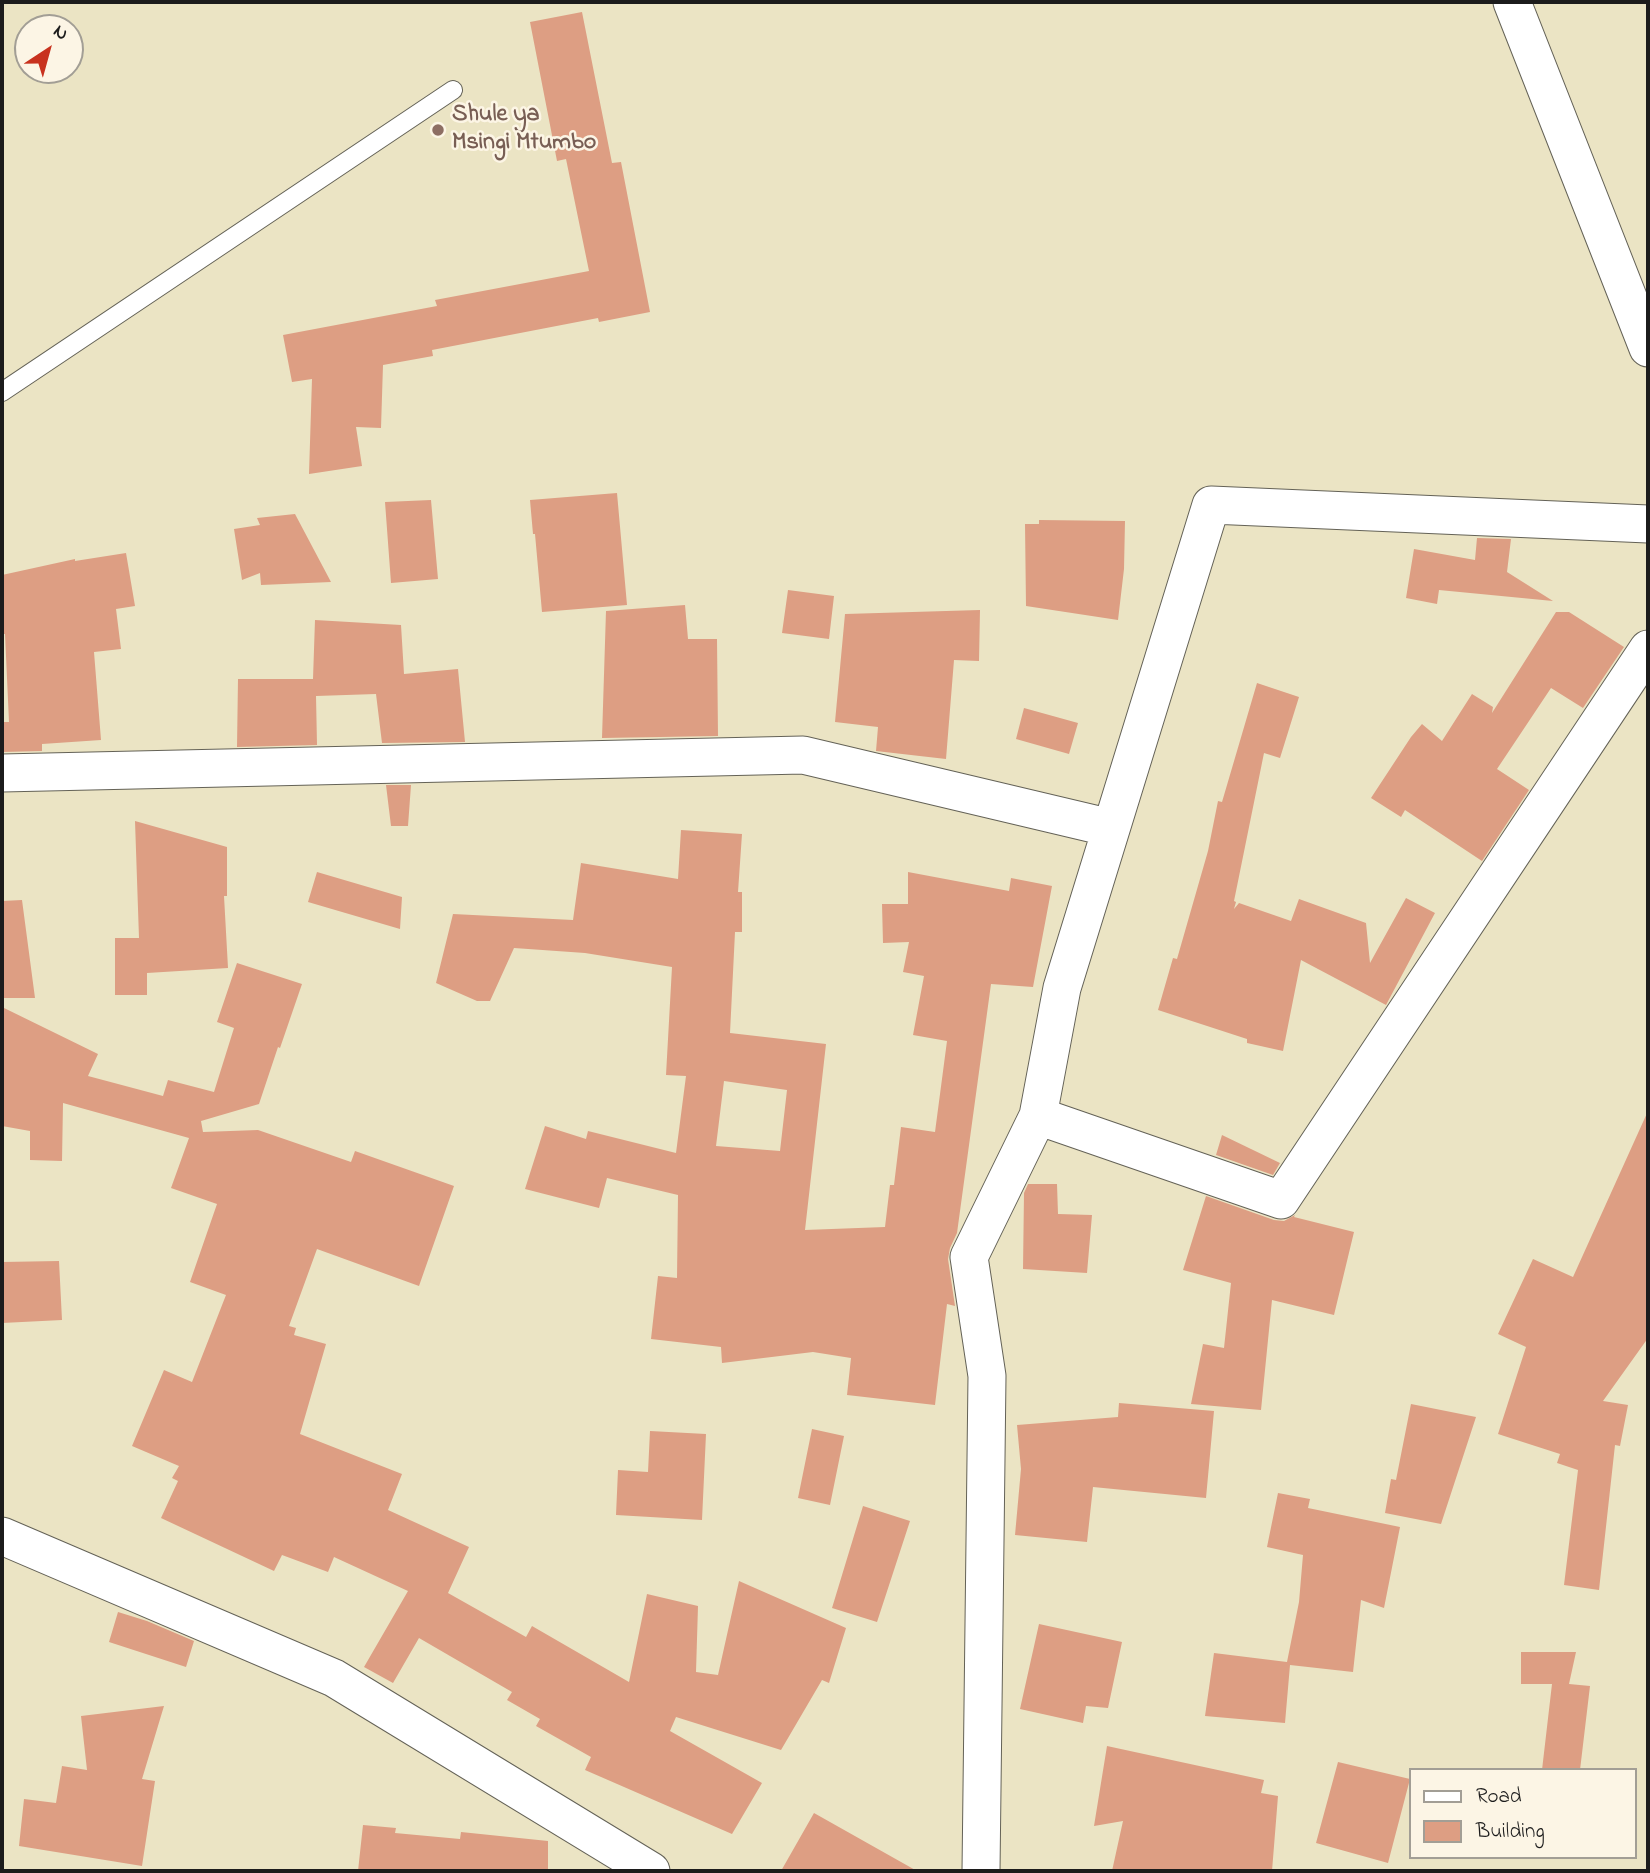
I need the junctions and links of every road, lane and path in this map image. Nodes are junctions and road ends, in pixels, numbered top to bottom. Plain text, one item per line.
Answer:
1 (1512, 2) edge
2 (453, 90) dead end
3 (1648, 348) edge
4 (2, 392) edge
5 (1648, 524) edge
6 (1648, 649) edge
7 (2, 773) edge
8 (1111, 828) junction
9 (1038, 1116) junction
10 (2, 1536) edge
11 (652, 1871) edge
12 (981, 1871) edge

1 - 3 street
2 - 4 lane
5 - 8 street
6 - 9 street
7 - 8 street
8 - 9 street
9 - 12 street
10 - 11 street

